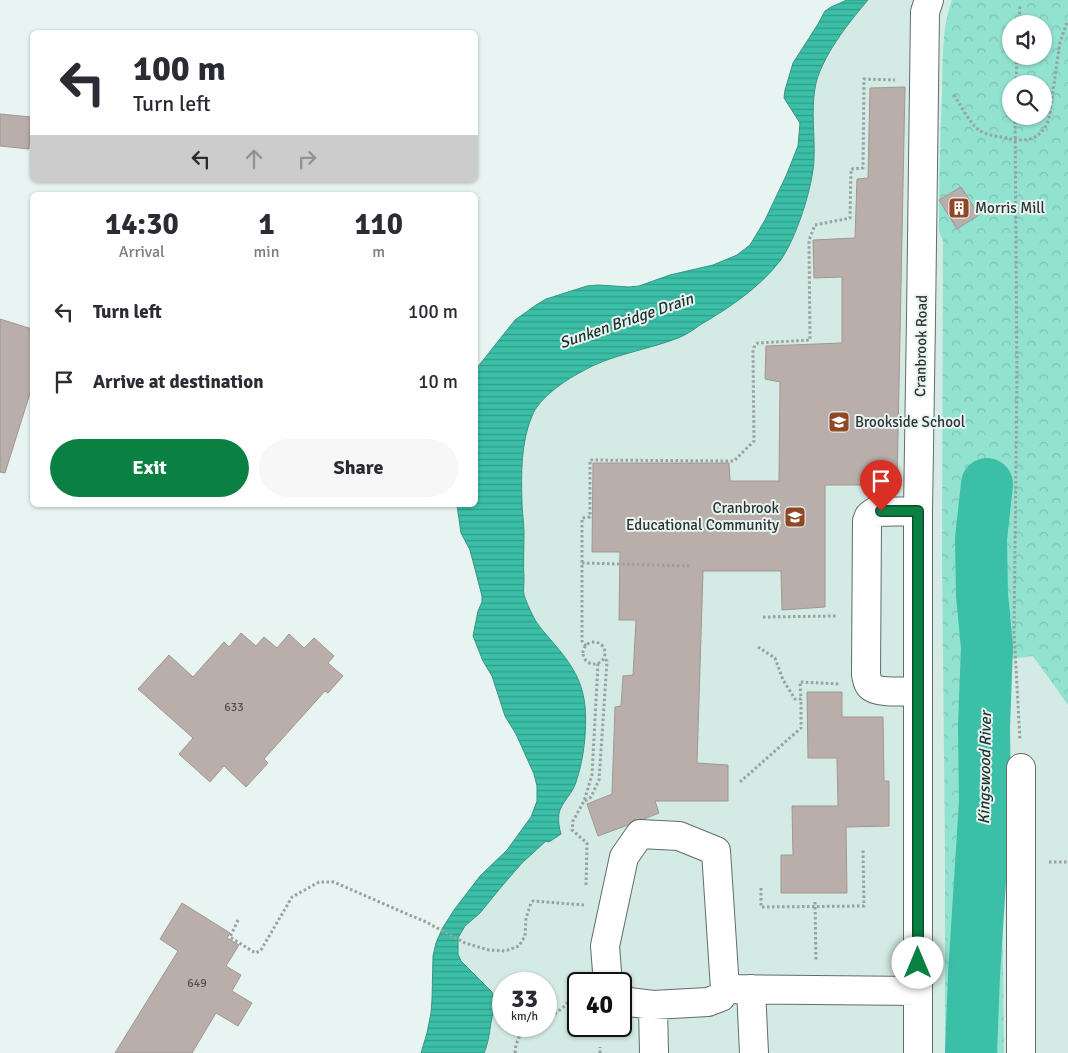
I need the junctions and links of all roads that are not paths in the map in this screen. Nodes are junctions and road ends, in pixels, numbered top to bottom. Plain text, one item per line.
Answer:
1 (929, 0) edge
2 (918, 511) junction
3 (918, 691) junction
4 (1021, 768) road end
5 (607, 972) edge
6 (724, 989) junction
7 (751, 989) junction
8 (918, 991) junction
9 (632, 1002) edge
10 (653, 1005) junction
11 (654, 1053) edge
12 (754, 1053) edge
13 (918, 1053) edge
14 (1022, 1053) edge

1 - 2 street, Cranbrook Road
2 - 3 street, Cranbrook Road
2 - 3 street
3 - 8 street, Cranbrook Road
4 - 14 street
5 - 6 street
6 - 7 street
6 - 10 street
7 - 8 street
7 - 12 street
8 - 13 street, Cranbrook Road
9 - 10 street
10 - 11 street

